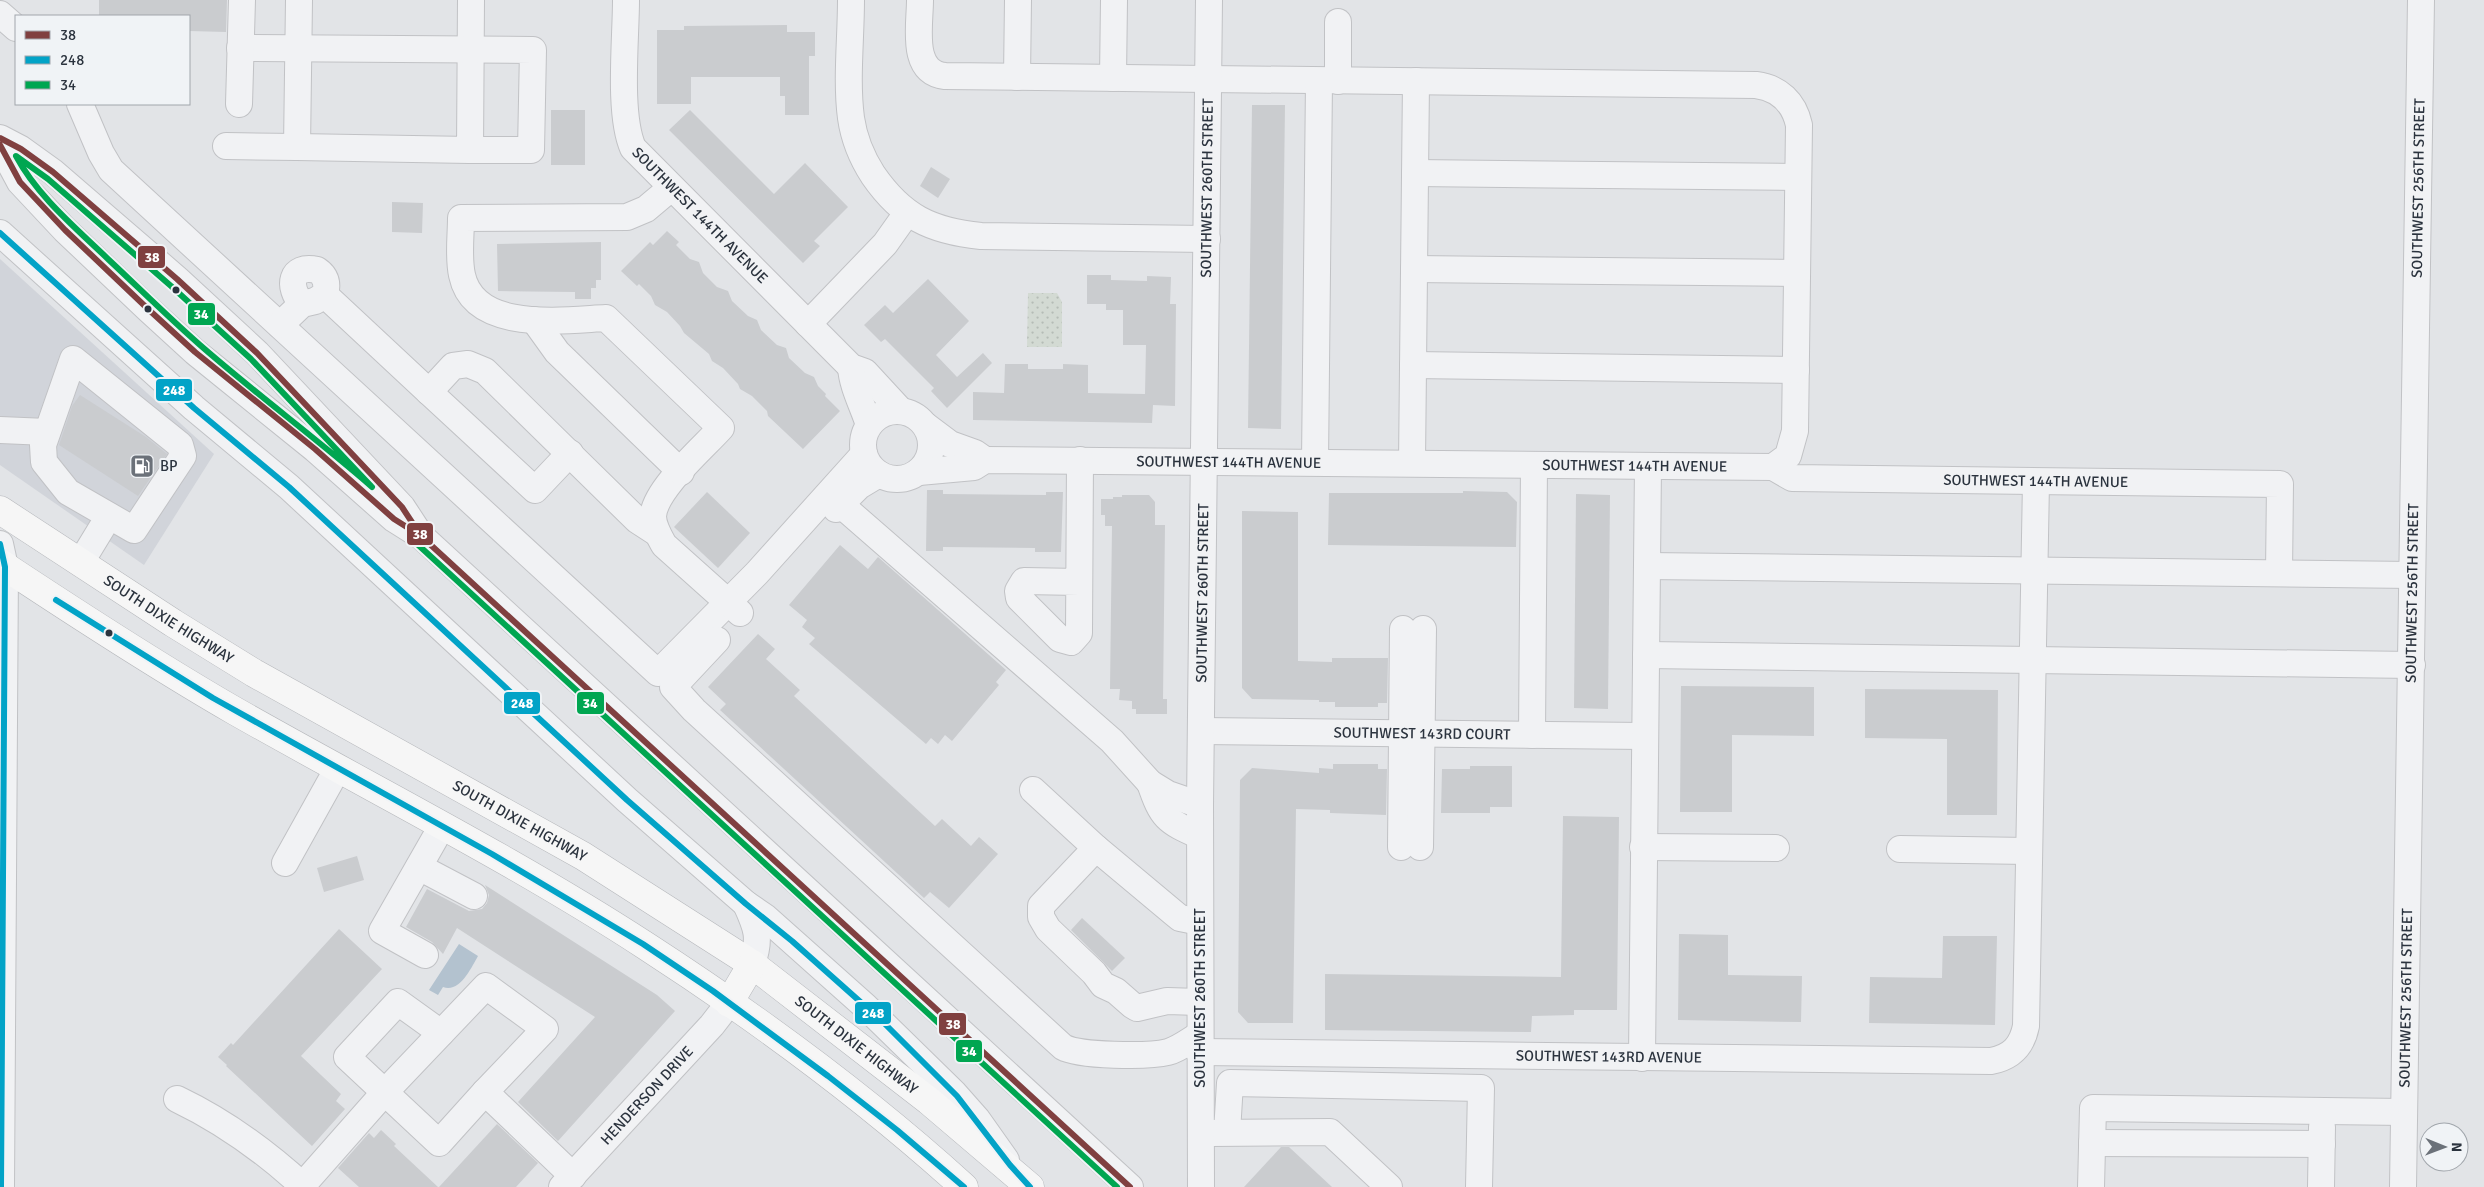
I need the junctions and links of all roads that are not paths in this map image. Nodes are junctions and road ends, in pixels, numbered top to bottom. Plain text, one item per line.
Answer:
1 (242, 0) edge
2 (298, 0) edge
3 (471, 0) edge
4 (852, 0) edge
5 (920, 0) edge
6 (1018, 0) edge
7 (1114, 0) edge
8 (1209, 0) edge
9 (2421, 0) edge
10 (631, 2) edge
11 (0, 14) edge
12 (1338, 22) dead end
13 (15, 27) edge
14 (240, 48) junction
15 (298, 48) junction
16 (470, 48) junction
17 (1017, 77) junction
18 (1113, 78) junction
19 (1208, 79) junction
20 (1329, 81) junction
21 (1416, 81) junction
22 (239, 104) dead end
23 (80, 105) edge
24 (0, 138) edge
25 (0, 145) edge
26 (226, 146) dead end
27 (297, 147) junction
28 (470, 150) junction
29 (1415, 173) junction
30 (1798, 177) junction
31 (671, 188) junction
32 (907, 213) junction
33 (0, 233) edge
34 (1207, 239) junction
35 (1414, 269) junction
36 (1797, 273) junction
37 (534, 320) junction
38 (808, 324) junction
39 (280, 325) junction
40 (116, 340) junction
41 (1413, 365) junction
42 (851, 367) junction
43 (1796, 370) junction
44 (88, 371) junction
45 (429, 392) junction
46 (194, 408) junction
47 (901, 410) junction
48 (869, 425) junction
49 (926, 426) junction
50 (0, 430) edge
51 (47, 432) junction
52 (167, 435) junction
53 (570, 453) junction
54 (985, 460) junction
55 (1080, 460) junction
56 (1204, 460) junction
57 (1315, 462) junction
58 (1412, 463) junction
59 (871, 464) junction
60 (1534, 464) junction
61 (1648, 466) junction
62 (1773, 468) junction
63 (681, 472) junction
64 (919, 472) junction
65 (2036, 482) junction
66 (840, 504) junction
67 (0, 510) edge
68 (110, 516) junction
69 (657, 533) junction
70 (421, 536) junction
71 (2, 558) edge
72 (81, 562) junction
73 (1647, 566) junction
74 (2035, 571) junction
75 (2279, 573) junction
76 (2412, 575) junction
77 (1079, 582) dead end
78 (734, 608) junction
79 (1413, 629) dead end
80 (1646, 655) junction
81 (2034, 660) junction
82 (2412, 665) junction
83 (666, 680) junction
84 (1201, 731) junction
85 (1412, 734) junction
86 (1532, 736) junction
87 (1645, 736) junction
88 (338, 768) junction
89 (1150, 783) junction
90 (1033, 790) dead end
91 (1200, 804) junction
92 (442, 826) junction
93 (1200, 836) junction
94 (1410, 847) dead end
95 (1643, 847) junction
96 (1096, 848) junction
97 (1776, 848) dead end
98 (1900, 849) dead end
99 (2028, 851) junction
100 (285, 863) dead end
101 (419, 867) junction
102 (474, 896) dead end
103 (746, 904) junction
104 (1200, 922) junction
105 (425, 955) dead end
106 (752, 964) junction
107 (729, 1002) junction
108 (1199, 1002) junction
109 (441, 1033) junction
110 (1199, 1043) junction
111 (1642, 1058) junction
112 (1, 1064) edge
113 (485, 1092) junction
114 (384, 1093) junction
115 (177, 1099) dead end
116 (2322, 1111) junction
117 (2404, 1112) junction
118 (1227, 1132) junction
119 (1200, 1134) junction
120 (2092, 1144) junction
121 (2322, 1144) junction
122 (1022, 1179) edge
123 (568, 1181) edge
124 (1, 1187) edge
125 (302, 1187) edge
126 (964, 1187) edge
127 (1130, 1187) edge
128 (1201, 1187) edge
129 (1389, 1187) edge
130 (1479, 1187) edge
131 (2091, 1187) edge
132 (2321, 1187) edge
133 (2403, 1187) edge

1 - 14 street
2 - 15 street
3 - 16 street
4 - 32 street
5 - 17 street
6 - 17 street
7 - 18 street
8 - 19 street, SOUTHWEST 260TH STREET
9 - 76 street, SOUTHWEST 256TH STREET
10 - 31 street, SOUTHWEST 144TH AVENUE
11 - 13 street
12 - 20 street
14 - 15 street
14 - 22 street
15 - 16 street
15 - 27 street
16 - 28 street
16 - 28 street
17 - 18 street
18 - 19 street
19 - 20 street
19 - 34 street, SOUTHWEST 260TH STREET
20 - 21 street
20 - 57 street
21 - 29 street
21 - 30 street
23 - 39 street
24 - 70 street
25 - 70 street
26 - 27 street
27 - 28 street
29 - 30 street
29 - 35 street
30 - 36 street
31 - 37 street
31 - 38 street, SOUTHWEST 144TH AVENUE
32 - 34 street
32 - 38 street
33 - 40 street
34 - 56 street, SOUTHWEST 260TH STREET
35 - 36 street
35 - 41 street
36 - 43 street
37 - 63 street
37 - 63 street
38 - 42 street, SOUTHWEST 144TH AVENUE
39 - 45 street
39 - 83 street
40 - 44 street
40 - 46 street
41 - 43 street
41 - 58 street
42 - 47 street, SOUTHWEST 144TH AVENUE
42 - 48 street
43 - 62 street
44 - 51 street
44 - 52 street
45 - 53 street
45 - 53 street
46 - 52 street
46 - 103 street
47 - 48 street
47 - 49 street
48 - 59 street
49 - 54 street, SOUTHWEST 144TH AVENUE
49 - 64 street
50 - 51 street
51 - 68 street
52 - 68 street
53 - 69 street
54 - 55 street, SOUTHWEST 144TH AVENUE
54 - 64 street, SOUTHWEST 144TH AVENUE
55 - 56 street, SOUTHWEST 144TH AVENUE
55 - 77 street
56 - 57 street, SOUTHWEST 144TH AVENUE
56 - 84 street, SOUTHWEST 260TH STREET
57 - 58 street, SOUTHWEST 144TH AVENUE
58 - 60 street, SOUTHWEST 144TH AVENUE
59 - 64 street
59 - 66 street
59 - 78 street
60 - 61 street, SOUTHWEST 144TH AVENUE
60 - 86 street
61 - 62 street, SOUTHWEST 144TH AVENUE
61 - 73 street
62 - 65 street, SOUTHWEST 144TH AVENUE
63 - 69 street
65 - 74 street
65 - 75 street, SOUTHWEST 144TH AVENUE
66 - 78 street
66 - 89 street
67 - 72 highway, SOUTH DIXIE HIGHWAY
68 - 72 street
69 - 78 street
70 - 127 street
71 - 88 highway
71 - 112 street
72 - 106 highway, SOUTH DIXIE HIGHWAY
73 - 74 street
73 - 80 street
74 - 75 street
74 - 81 street
75 - 76 street
76 - 82 street, SOUTHWEST 256TH STREET
78 - 83 street
79 - 85 street
80 - 81 street
80 - 87 street
81 - 82 street
81 - 99 street
82 - 117 street, SOUTHWEST 256TH STREET
83 - 110 street
84 - 85 street, SOUTHWEST 143RD COURT
84 - 91 street, SOUTHWEST 260TH STREET
85 - 86 street, SOUTHWEST 143RD COURT
85 - 94 street
86 - 87 street, SOUTHWEST 143RD COURT
87 - 95 street
88 - 92 highway
88 - 100 street
89 - 91 street
89 - 93 street
90 - 96 street
91 - 93 street, SOUTHWEST 260TH STREET
92 - 101 street
92 - 107 highway
93 - 104 street, SOUTHWEST 260TH STREET
95 - 97 street
95 - 111 street
96 - 104 street
96 - 108 street
98 - 99 street
99 - 111 street, SOUTHWEST 143RD AVENUE
101 - 102 street
101 - 105 street
103 - 106 street
103 - 122 street
104 - 108 street, SOUTHWEST 260TH STREET
106 - 107 highway
106 - 122 highway, SOUTH DIXIE HIGHWAY
107 - 123 street, HENDERSON DRIVE
107 - 126 highway
108 - 110 street, SOUTHWEST 260TH STREET
109 - 113 street
109 - 114 street
109 - 114 street
110 - 111 street, SOUTHWEST 143RD AVENUE
110 - 119 street, SOUTHWEST 260TH STREET
112 - 124 street
113 - 114 street
113 - 123 street
114 - 125 street
115 - 125 street
116 - 117 street
116 - 120 street
116 - 121 street
117 - 133 street, SOUTHWEST 256TH STREET
118 - 119 street
118 - 129 street
118 - 130 street
119 - 128 street, SOUTHWEST 260TH STREET
120 - 121 street
120 - 131 street
121 - 132 street

